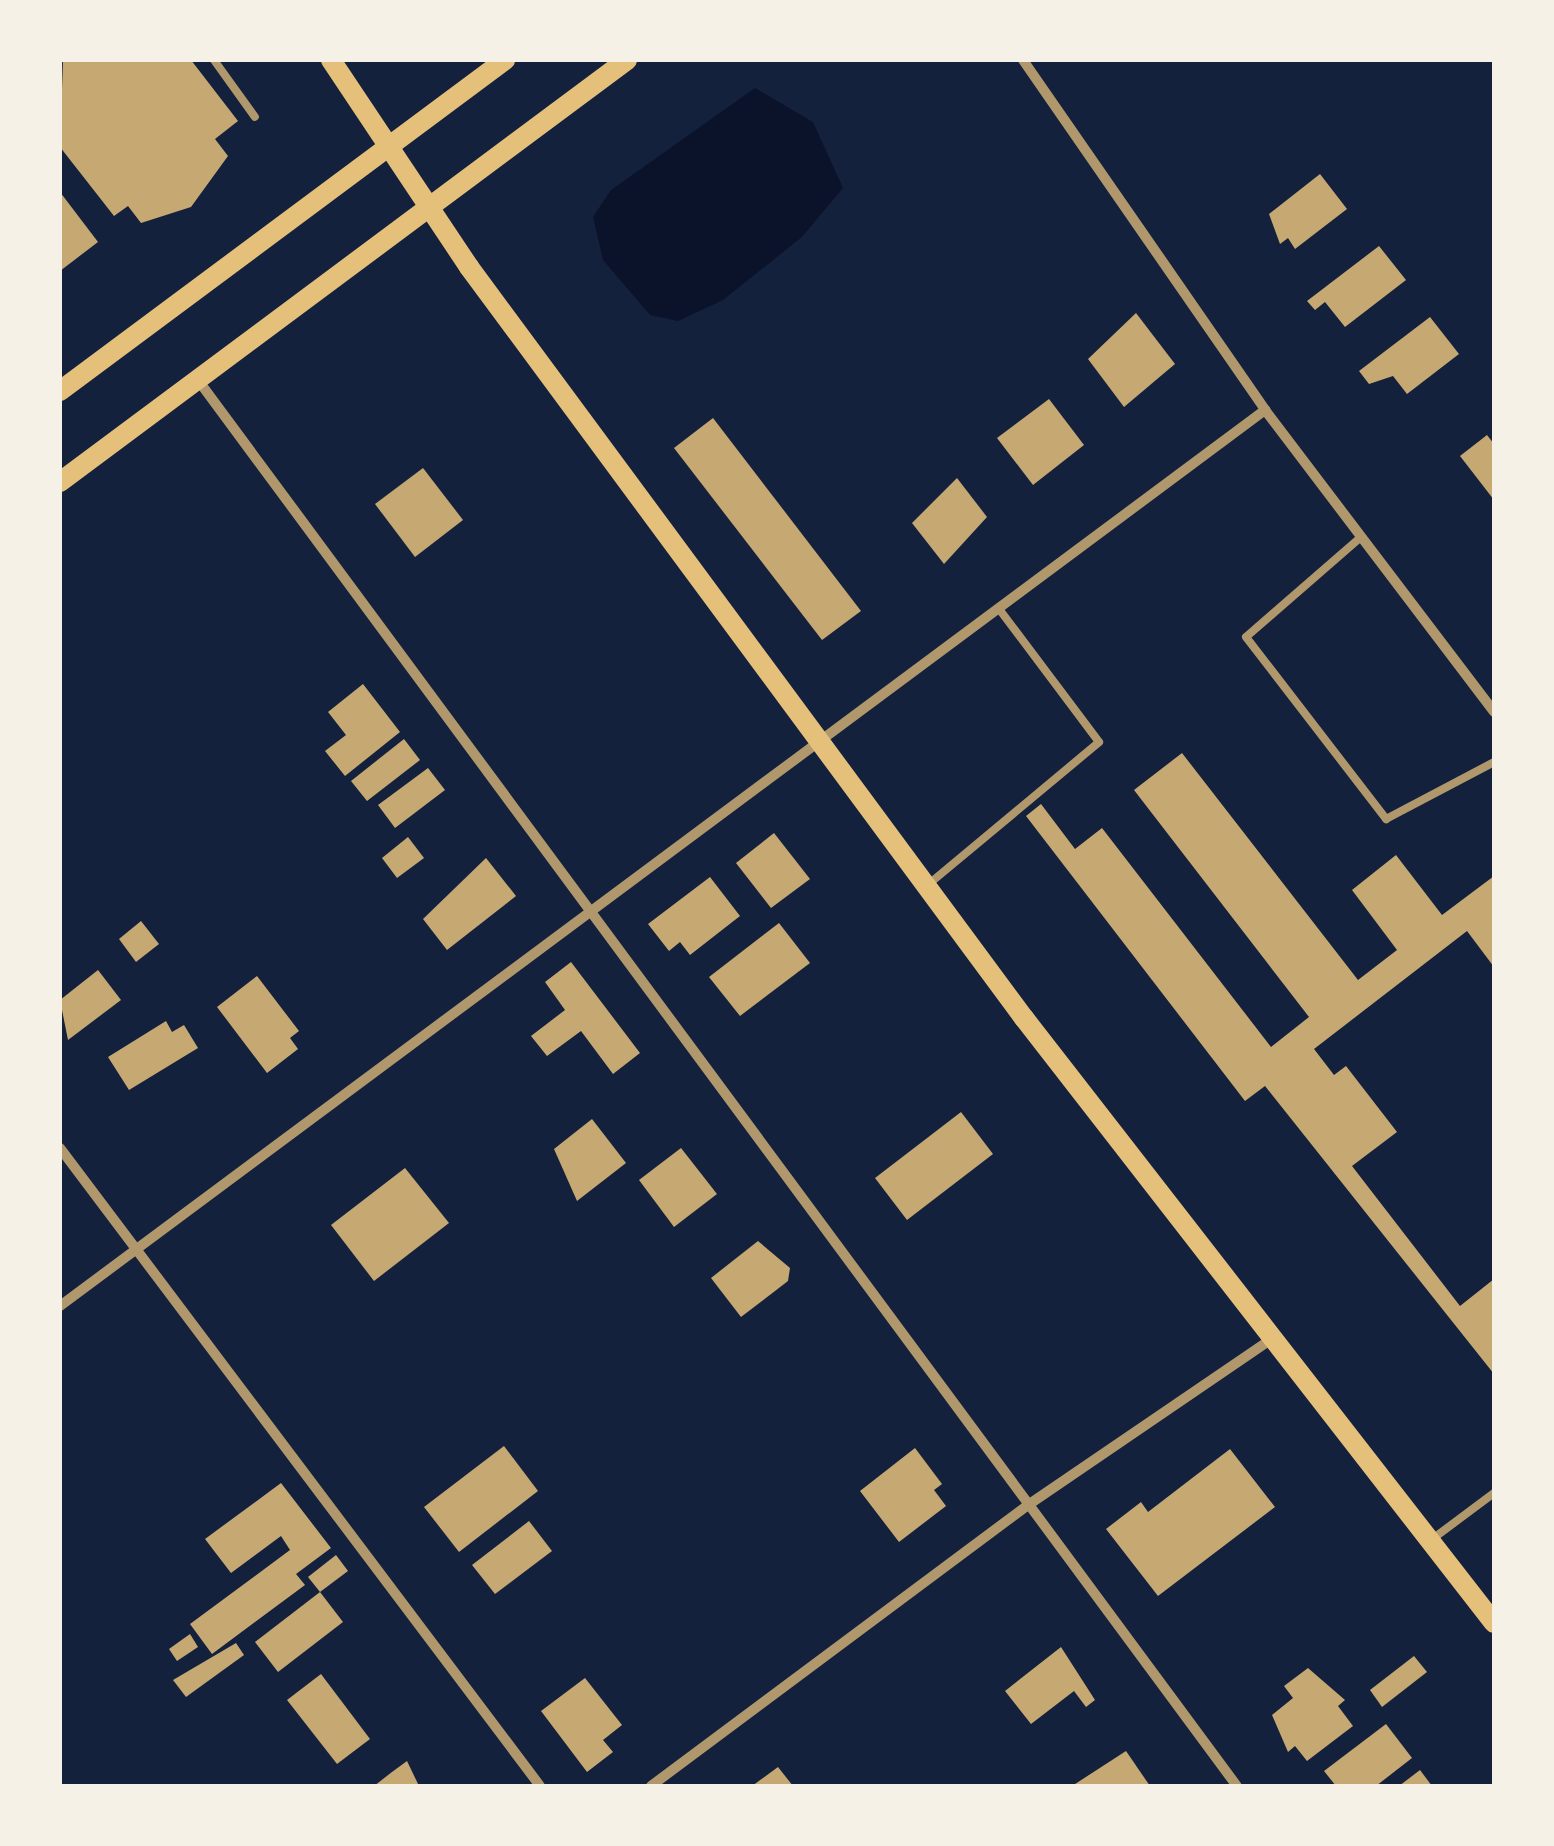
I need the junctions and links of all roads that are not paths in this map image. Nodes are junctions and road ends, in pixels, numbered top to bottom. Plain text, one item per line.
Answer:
1 (214, 60) edge
2 (331, 60) edge
3 (505, 60) edge
4 (626, 60) edge
5 (1023, 60) edge
6 (255, 117) dead end
7 (390, 146) junction
8 (429, 208) junction
9 (198, 380) junction
10 (60, 391) edge
11 (1265, 410) junction
12 (60, 482) edge
13 (1361, 537) junction
14 (1000, 610) junction
15 (1494, 690) edge
16 (1483, 698) junction
17 (1494, 712) edge
18 (821, 744) junction
19 (1494, 762) edge
20 (927, 886) junction
21 (595, 911) junction
22 (60, 1148) edge
23 (136, 1251) junction
24 (60, 1306) edge
25 (1274, 1337) junction
26 (1494, 1492) edge
27 (1031, 1503) junction
28 (1431, 1540) junction
29 (1494, 1623) edge
30 (540, 1786) edge
31 (650, 1786) edge
32 (1236, 1786) edge

1 - 6 lane
2 - 7 main road
3 - 7 main road
4 - 8 main road
5 - 11 street
7 - 8 main road
7 - 10 main road
8 - 9 main road
8 - 18 main road
9 - 12 main road
9 - 21 street
11 - 13 street
11 - 14 street
13 - 16 street
13 - 19 lane
14 - 18 street
14 - 20 lane
15 - 16 street
16 - 17 street
18 - 20 main road
18 - 21 street
20 - 25 main road
21 - 23 street
21 - 27 street
22 - 23 street
23 - 24 street
23 - 30 street
25 - 27 street
25 - 28 main road
26 - 28 lane
27 - 31 street
27 - 32 street
28 - 29 main road

